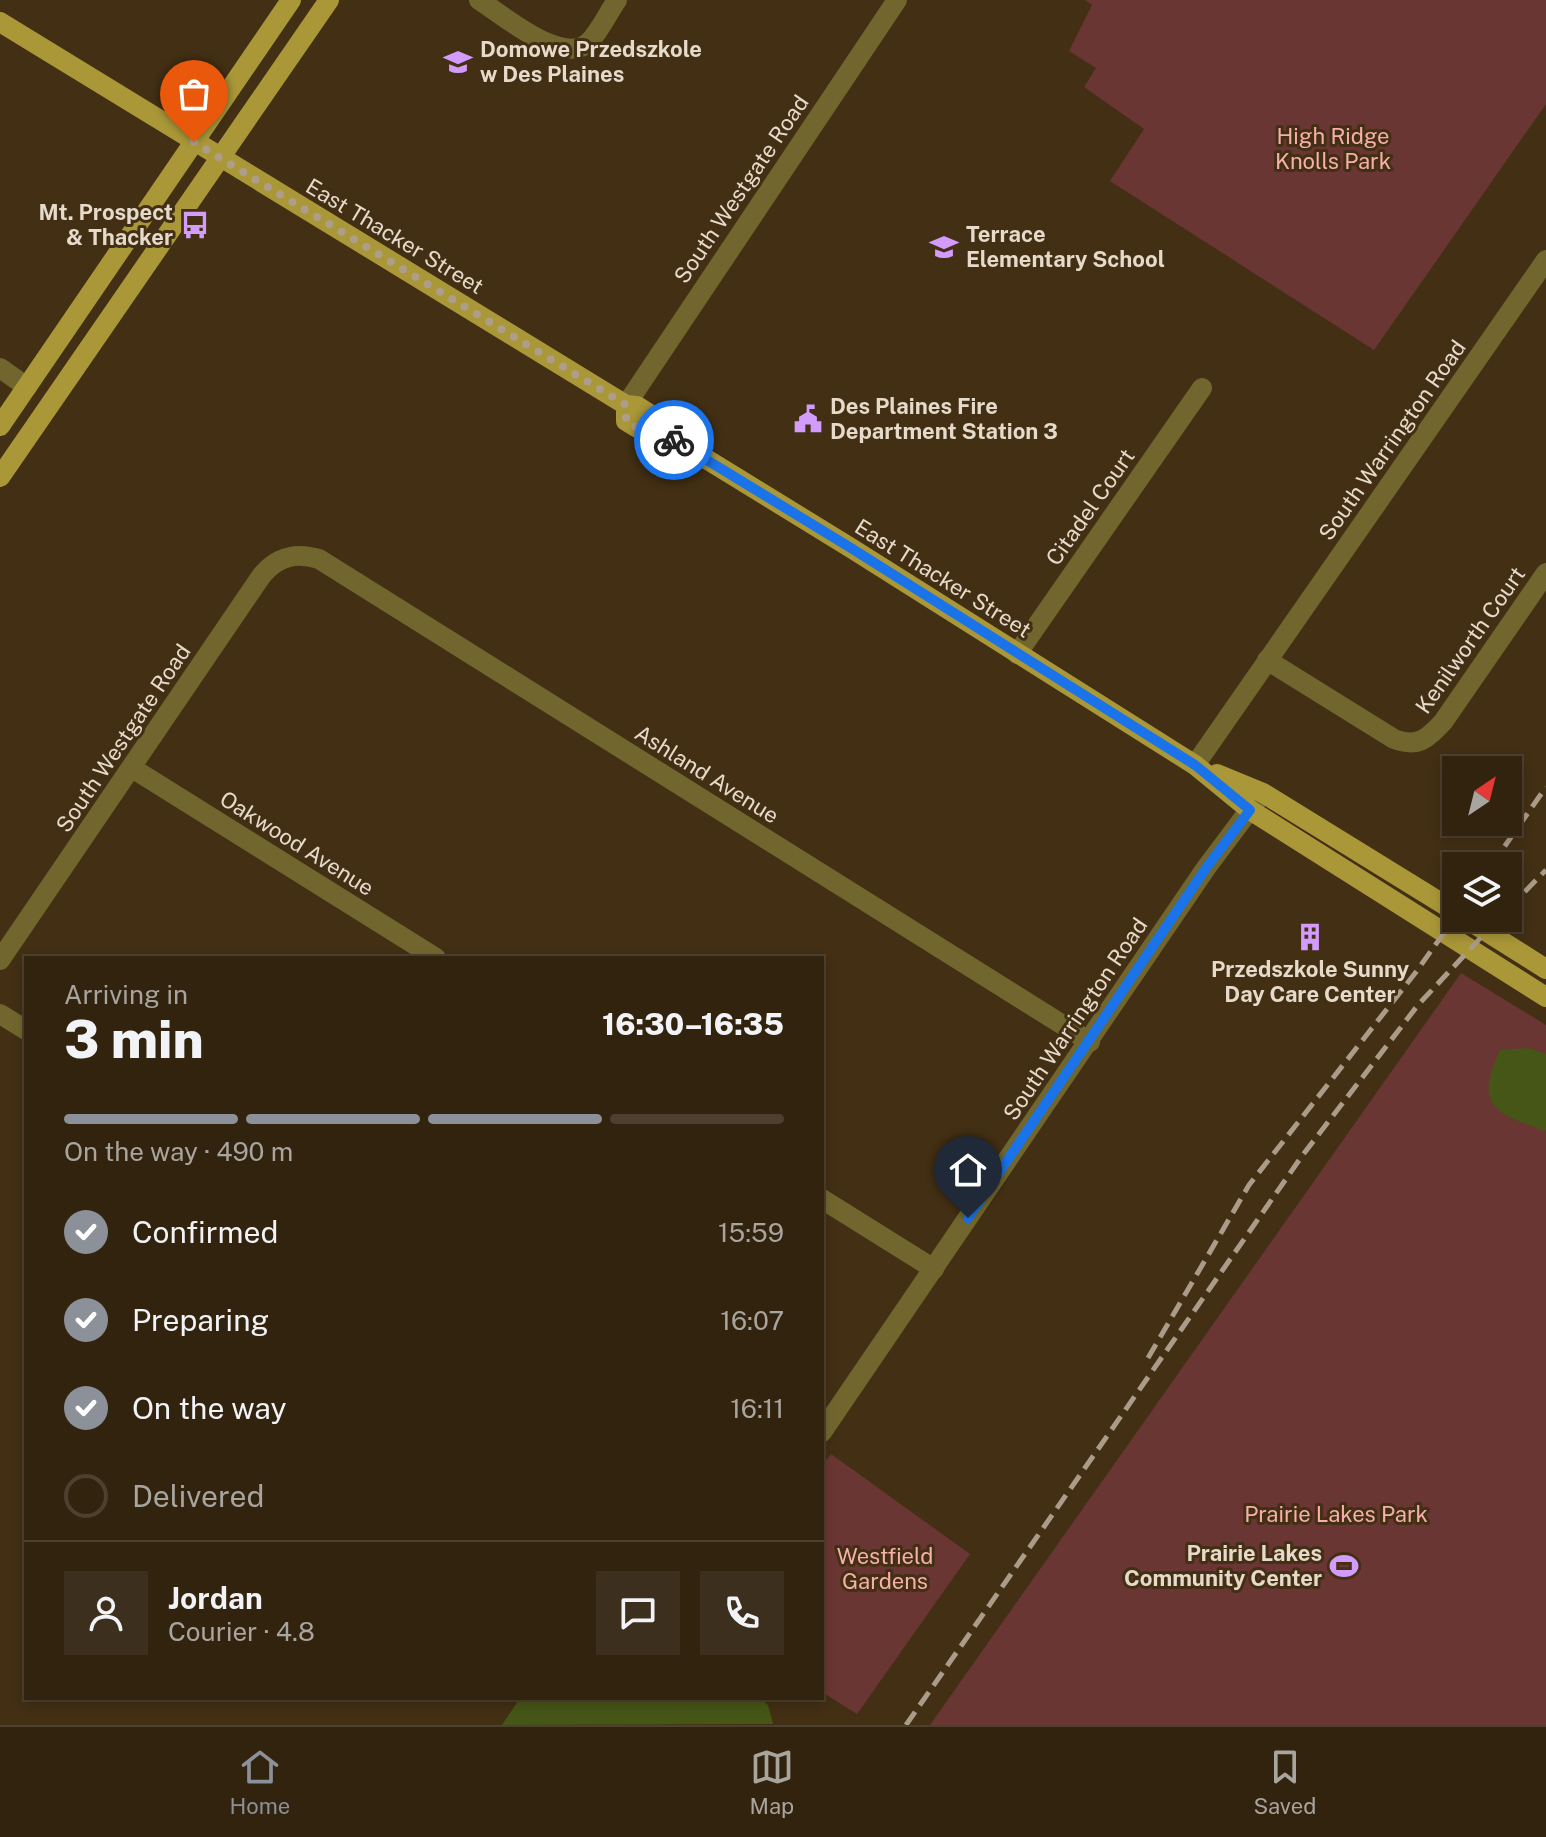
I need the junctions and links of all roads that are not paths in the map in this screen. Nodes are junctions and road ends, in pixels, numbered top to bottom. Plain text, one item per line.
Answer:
1 (291, 0) edge
2 (329, 0) edge
3 (479, 0) edge
4 (617, 0) edge
5 (897, 0) edge
6 (0, 22) edge
7 (194, 142) junction
8 (221, 158) junction
9 (1546, 260) edge
10 (0, 368) edge
11 (27, 387) junction
12 (1202, 388) dead end
13 (626, 405) junction
14 (0, 426) edge
15 (0, 477) edge
16 (295, 555) joint
17 (1546, 573) edge
18 (1017, 654) junction
19 (1267, 660) junction
20 (1195, 765) junction
21 (132, 768) junction
22 (1263, 793) junction
23 (1250, 810) junction
24 (1442, 903) edge
25 (1487, 932) edge
26 (433, 956) edge
27 (0, 960) edge
28 (1546, 969) edge
29 (1546, 997) edge
30 (0, 1014) edge
31 (24, 1029) edge
32 (1090, 1042) junction
33 (824, 1200) edge
34 (934, 1269) junction
35 (824, 1429) edge

1 - 7 main road
2 - 8 main road
3 - 4 street
5 - 13 street, South Westgate Road
6 - 7 main road, East Thacker Street
7 - 8 main road, East Thacker Street
7 - 11 main road
8 - 13 main road, East Thacker Street
8 - 15 main road
9 - 19 street, South Warrington Road
10 - 11 street
11 - 14 main road
12 - 18 street, Citadel Court
13 - 18 main road, East Thacker Street
16 - 21 street, South Westgate Road
16 - 32 street, Ashland Avenue
17 - 19 street, Kenilworth Court
18 - 20 main road, East Thacker Street
19 - 20 street, South Warrington Road
20 - 22 main road, East Thacker Street
20 - 23 main road, East Thacker Street
21 - 26 street, Oakwood Avenue
21 - 27 street, South Westgate Road
22 - 23 street, South Warrington Road
22 - 24 main road, East Thacker Street
23 - 29 main road, East Thacker Street
23 - 32 street, South Warrington Road
25 - 28 main road
30 - 31 street
32 - 34 street, South Warrington Road
33 - 34 street
34 - 35 street, South Warrington Road

